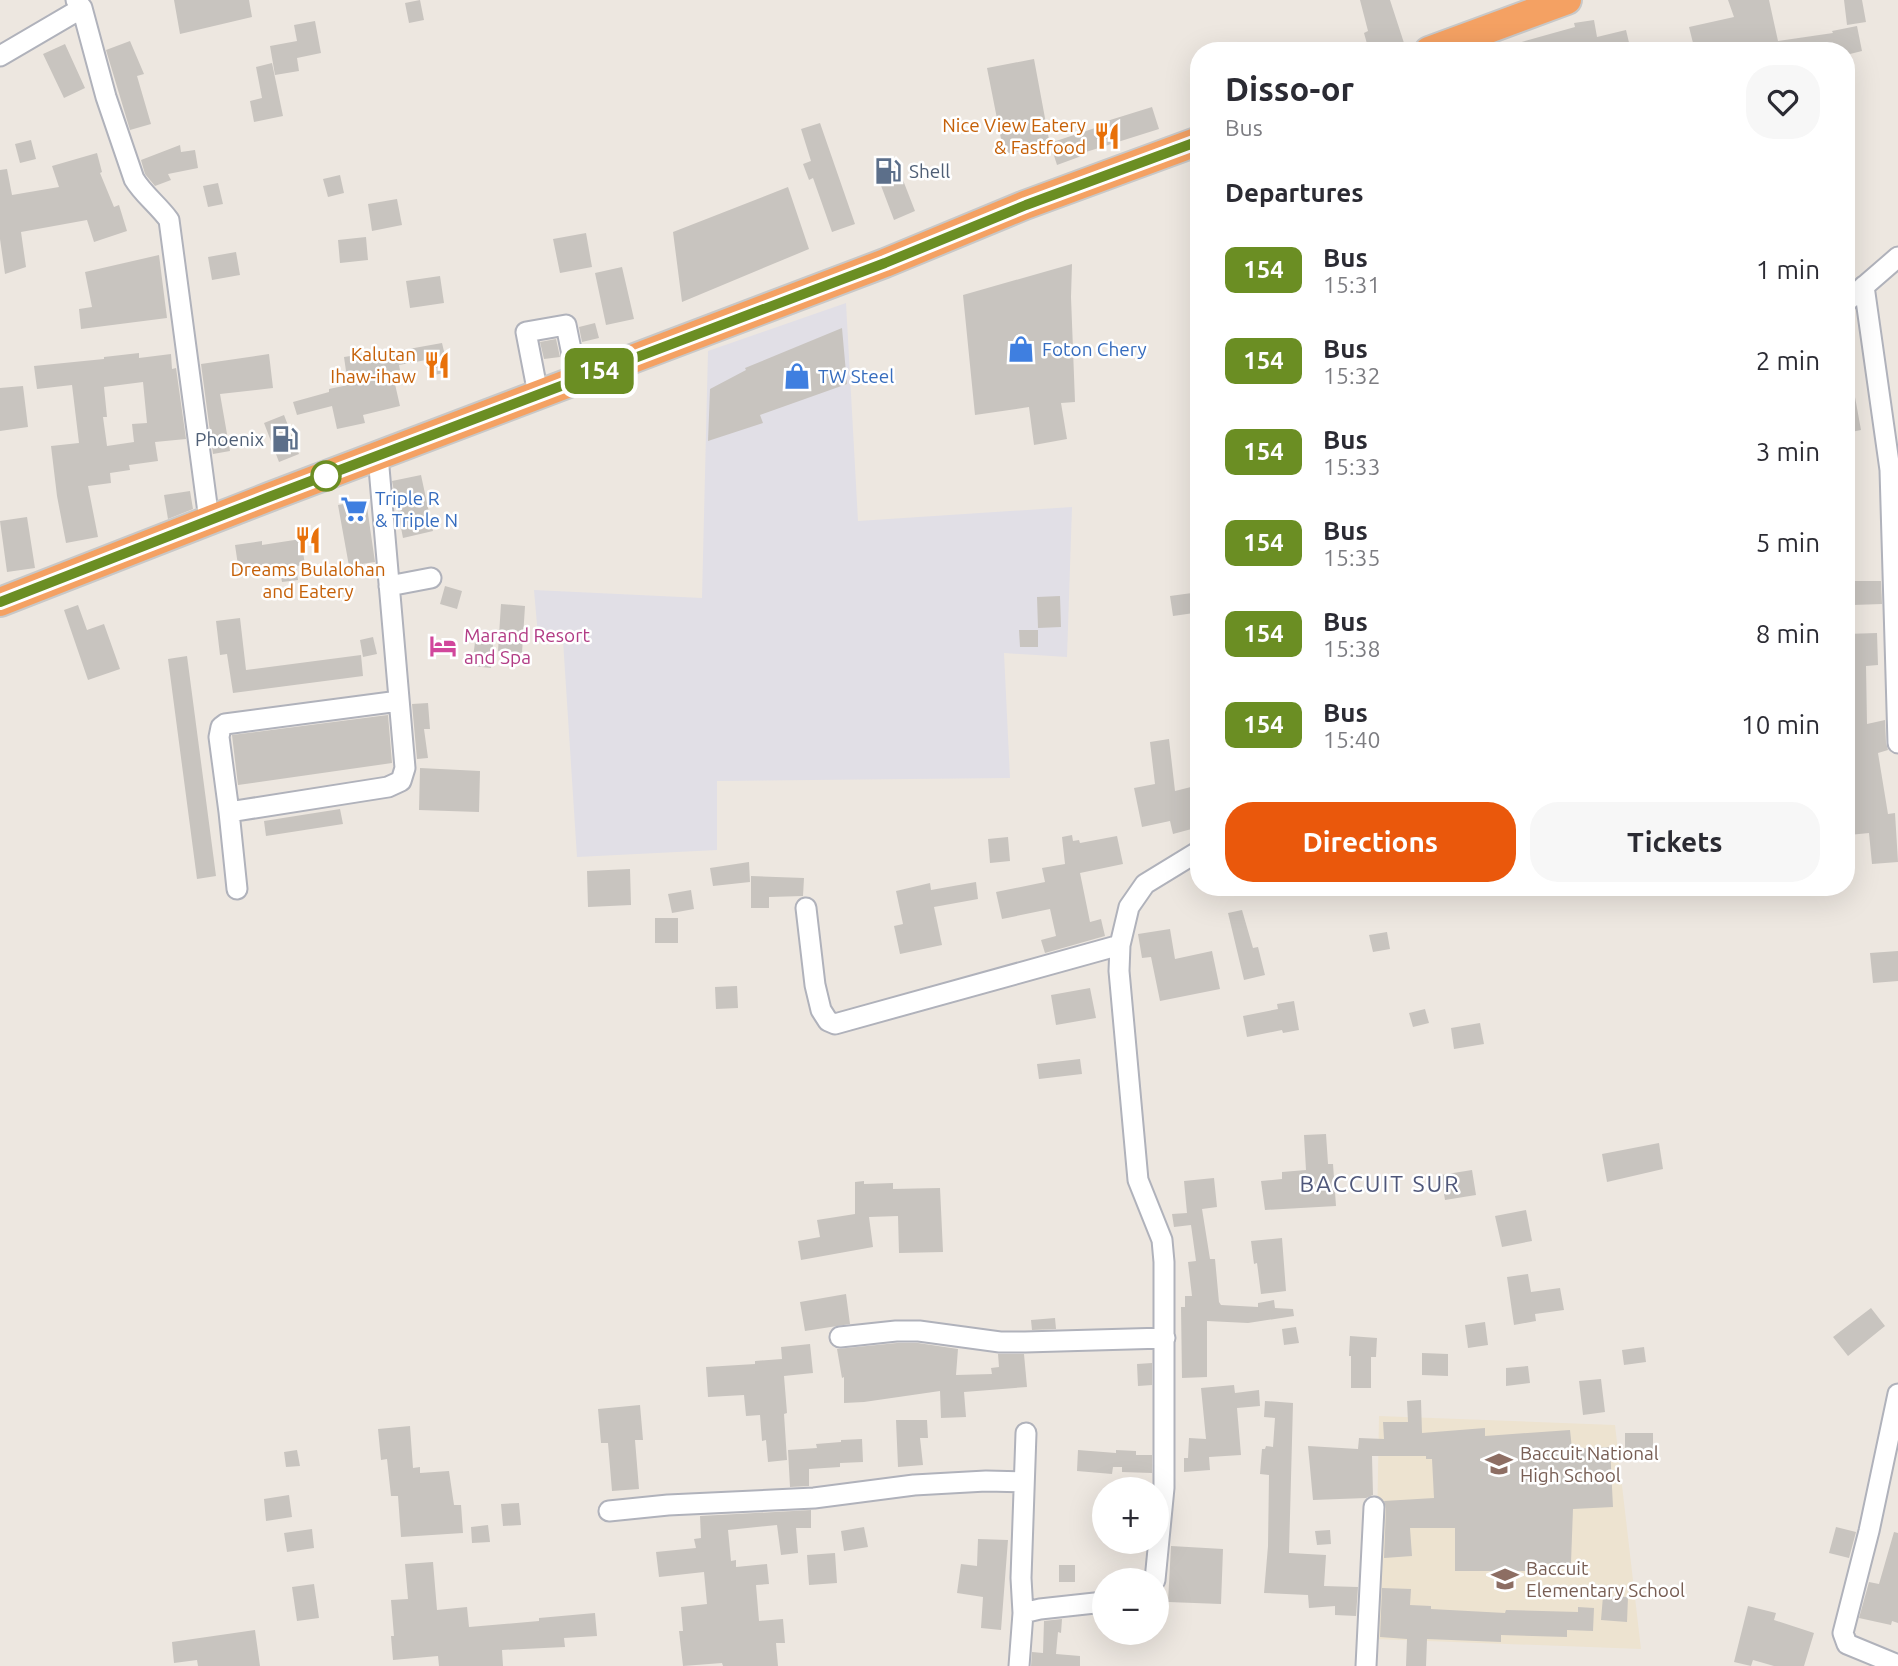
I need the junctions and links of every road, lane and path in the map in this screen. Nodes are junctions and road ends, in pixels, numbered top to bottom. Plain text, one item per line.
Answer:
1 (1567, 0) edge
2 (79, 4) edge
3 (1453, 42) edge
4 (0, 56) edge
5 (1190, 144) edge
6 (1898, 257) edge
7 (1864, 286) junction
8 (1855, 294) edge
9 (577, 379) junction
10 (538, 394) junction
11 (377, 456) junction
12 (209, 520) junction
13 (431, 579) dead end
14 (389, 586) junction
15 (0, 602) edge
16 (399, 701) junction
17 (1898, 743) edge
18 (229, 812) junction
19 (1190, 856) edge
20 (237, 889) dead end
21 (806, 908) dead end
22 (1120, 945) junction
23 (840, 1337) dead end
24 (1165, 1338) junction
25 (1898, 1394) edge
26 (1026, 1433) dead end
27 (1024, 1482) junction
28 (1374, 1507) dead end
29 (609, 1511) dead end
30 (1155, 1568) edge
31 (1092, 1603) edge
32 (1023, 1613) junction
33 (1898, 1665) edge
34 (1019, 1666) edge
35 (1366, 1666) edge

1 - 3 highway
2 - 4 street
2 - 12 street
5 - 9 highway
6 - 7 street
7 - 8 street
7 - 17 street
9 - 10 highway
9 - 10 street
10 - 11 highway
11 - 12 highway
11 - 14 street
12 - 15 highway
13 - 14 street
14 - 16 street
16 - 18 street
16 - 18 street
18 - 20 street
19 - 22 street
21 - 22 street
22 - 24 street
23 - 24 street
24 - 30 street
25 - 33 street
26 - 27 street
27 - 29 street
27 - 32 street
28 - 35 street
31 - 32 street
32 - 34 street

